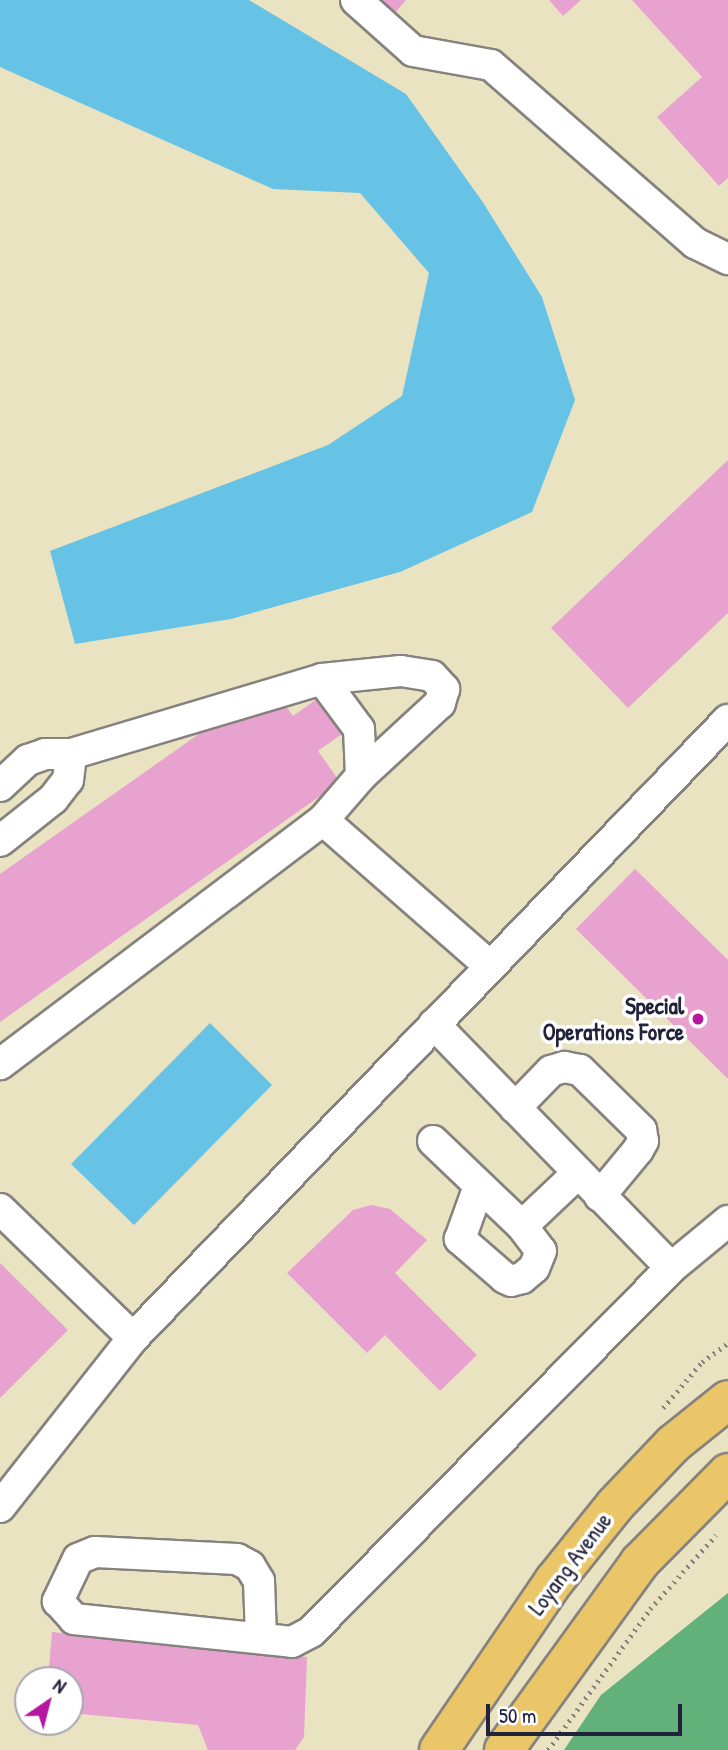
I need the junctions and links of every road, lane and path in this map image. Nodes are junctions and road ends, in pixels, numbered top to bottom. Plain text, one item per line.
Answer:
1 (356, 0) edge
2 (728, 260) edge
3 (322, 679) junction
4 (728, 720) edge
5 (71, 754) junction
6 (6, 770) edge
7 (361, 776) junction
8 (323, 820) junction
9 (0, 841) edge
10 (489, 966) junction
11 (434, 1024) junction
12 (0, 1064) edge
13 (515, 1108) junction
14 (433, 1141) dead end
15 (578, 1173) junction
16 (480, 1186) junction
17 (600, 1196) junction
18 (0, 1209) edge
19 (728, 1221) edge
20 (522, 1226) junction
21 (671, 1268) junction
22 (133, 1338) junction
23 (728, 1400) edge
24 (728, 1473) edge
25 (0, 1507) edge
26 (719, 1531) dead end
27 (261, 1638) junction
28 (439, 1750) edge
29 (504, 1750) edge
30 (548, 1750) edge

1 - 2 lane
3 - 5 lane
3 - 7 lane
3 - 7 lane
4 - 10 lane
5 - 6 lane
5 - 9 lane
7 - 8 lane
8 - 10 lane
8 - 12 lane
10 - 11 lane
11 - 13 lane
11 - 22 lane
13 - 15 lane
13 - 17 lane
14 - 16 lane
15 - 17 lane
15 - 20 lane
16 - 20 lane
16 - 20 lane
17 - 21 lane
18 - 22 lane
19 - 21 lane
21 - 27 lane
22 - 25 lane
23 - 28 main road, Loyang Avenue
24 - 29 main road
26 - 30 path
27 - 27 lane

